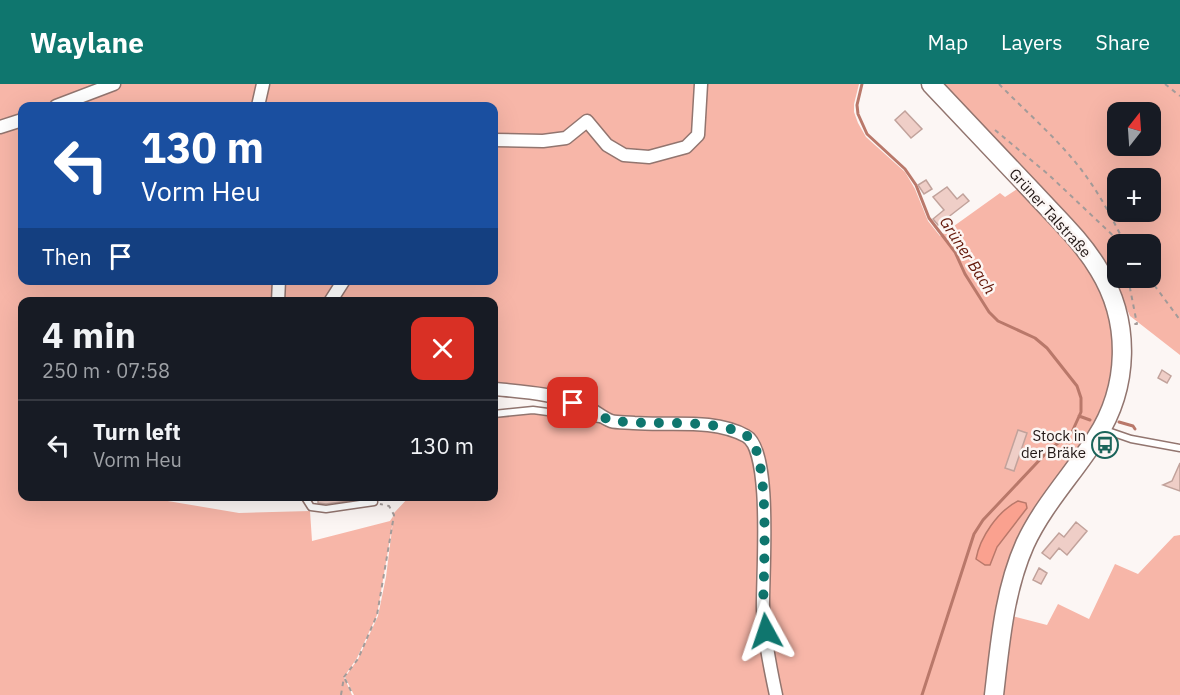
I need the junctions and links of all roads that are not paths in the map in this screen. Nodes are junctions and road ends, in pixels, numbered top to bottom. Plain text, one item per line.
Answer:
1 (114, 84) edge
2 (263, 84) edge
3 (701, 84) edge
4 (931, 84) edge
5 (67, 102) edge
6 (259, 102) edge
7 (18, 121) edge
8 (0, 127) edge
9 (498, 140) edge
10 (498, 389) edge
11 (498, 414) edge
12 (612, 421) junction
13 (1101, 429) junction
14 (1180, 448) edge
15 (307, 501) edge
16 (374, 502) road end
17 (776, 695) edge
18 (994, 695) edge

1 - 5 street
2 - 6 street
3 - 9 street
4 - 13 main road, Grüner Talstraße
7 - 8 street
10 - 12 street
11 - 12 lane
12 - 17 street
13 - 14 lane
13 - 18 main road, Grüner Talstraße
15 - 16 lane

